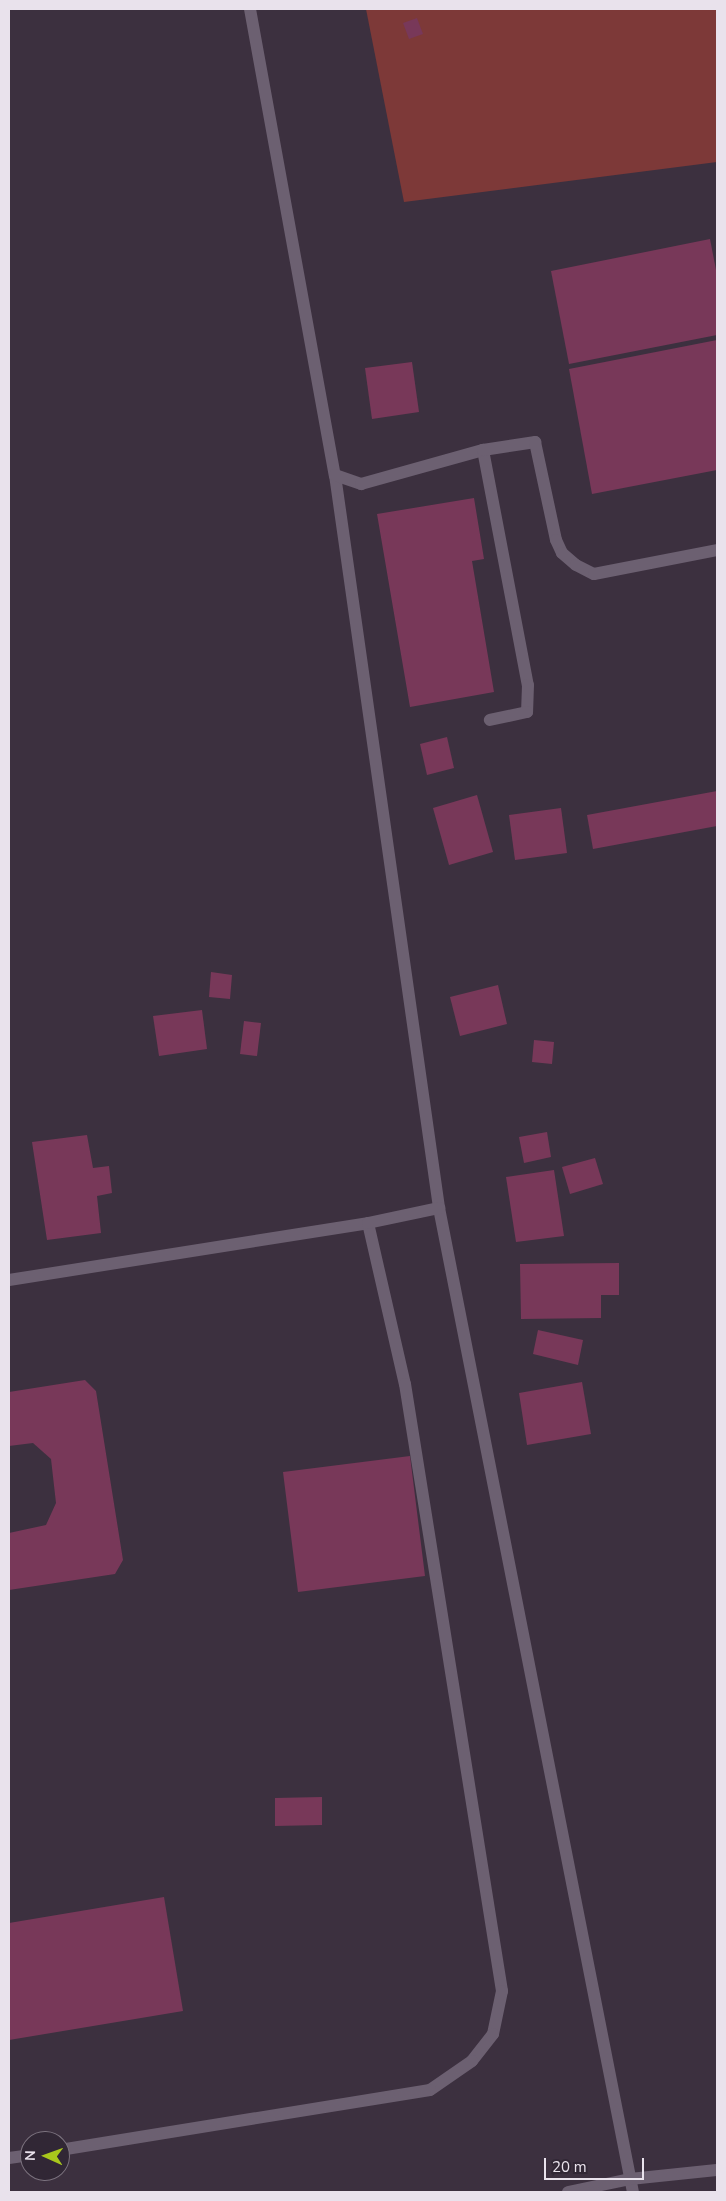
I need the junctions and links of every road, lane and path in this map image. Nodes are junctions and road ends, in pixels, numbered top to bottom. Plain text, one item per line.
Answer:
1 (250, 9) edge
2 (483, 450) junction
3 (335, 475) junction
4 (717, 550) edge
5 (490, 720) dead end
6 (440, 1208) junction
7 (368, 1223) junction
8 (9, 1280) edge
9 (70, 2148) edge
10 (717, 2170) edge
11 (630, 2179) junction
12 (568, 2192) edge
13 (633, 2192) edge

1 - 3 street
2 - 3 street
2 - 4 street
2 - 5 street
3 - 6 street
6 - 7 street
6 - 11 street
7 - 8 street
7 - 9 street
10 - 11 street
11 - 12 street
11 - 13 street

